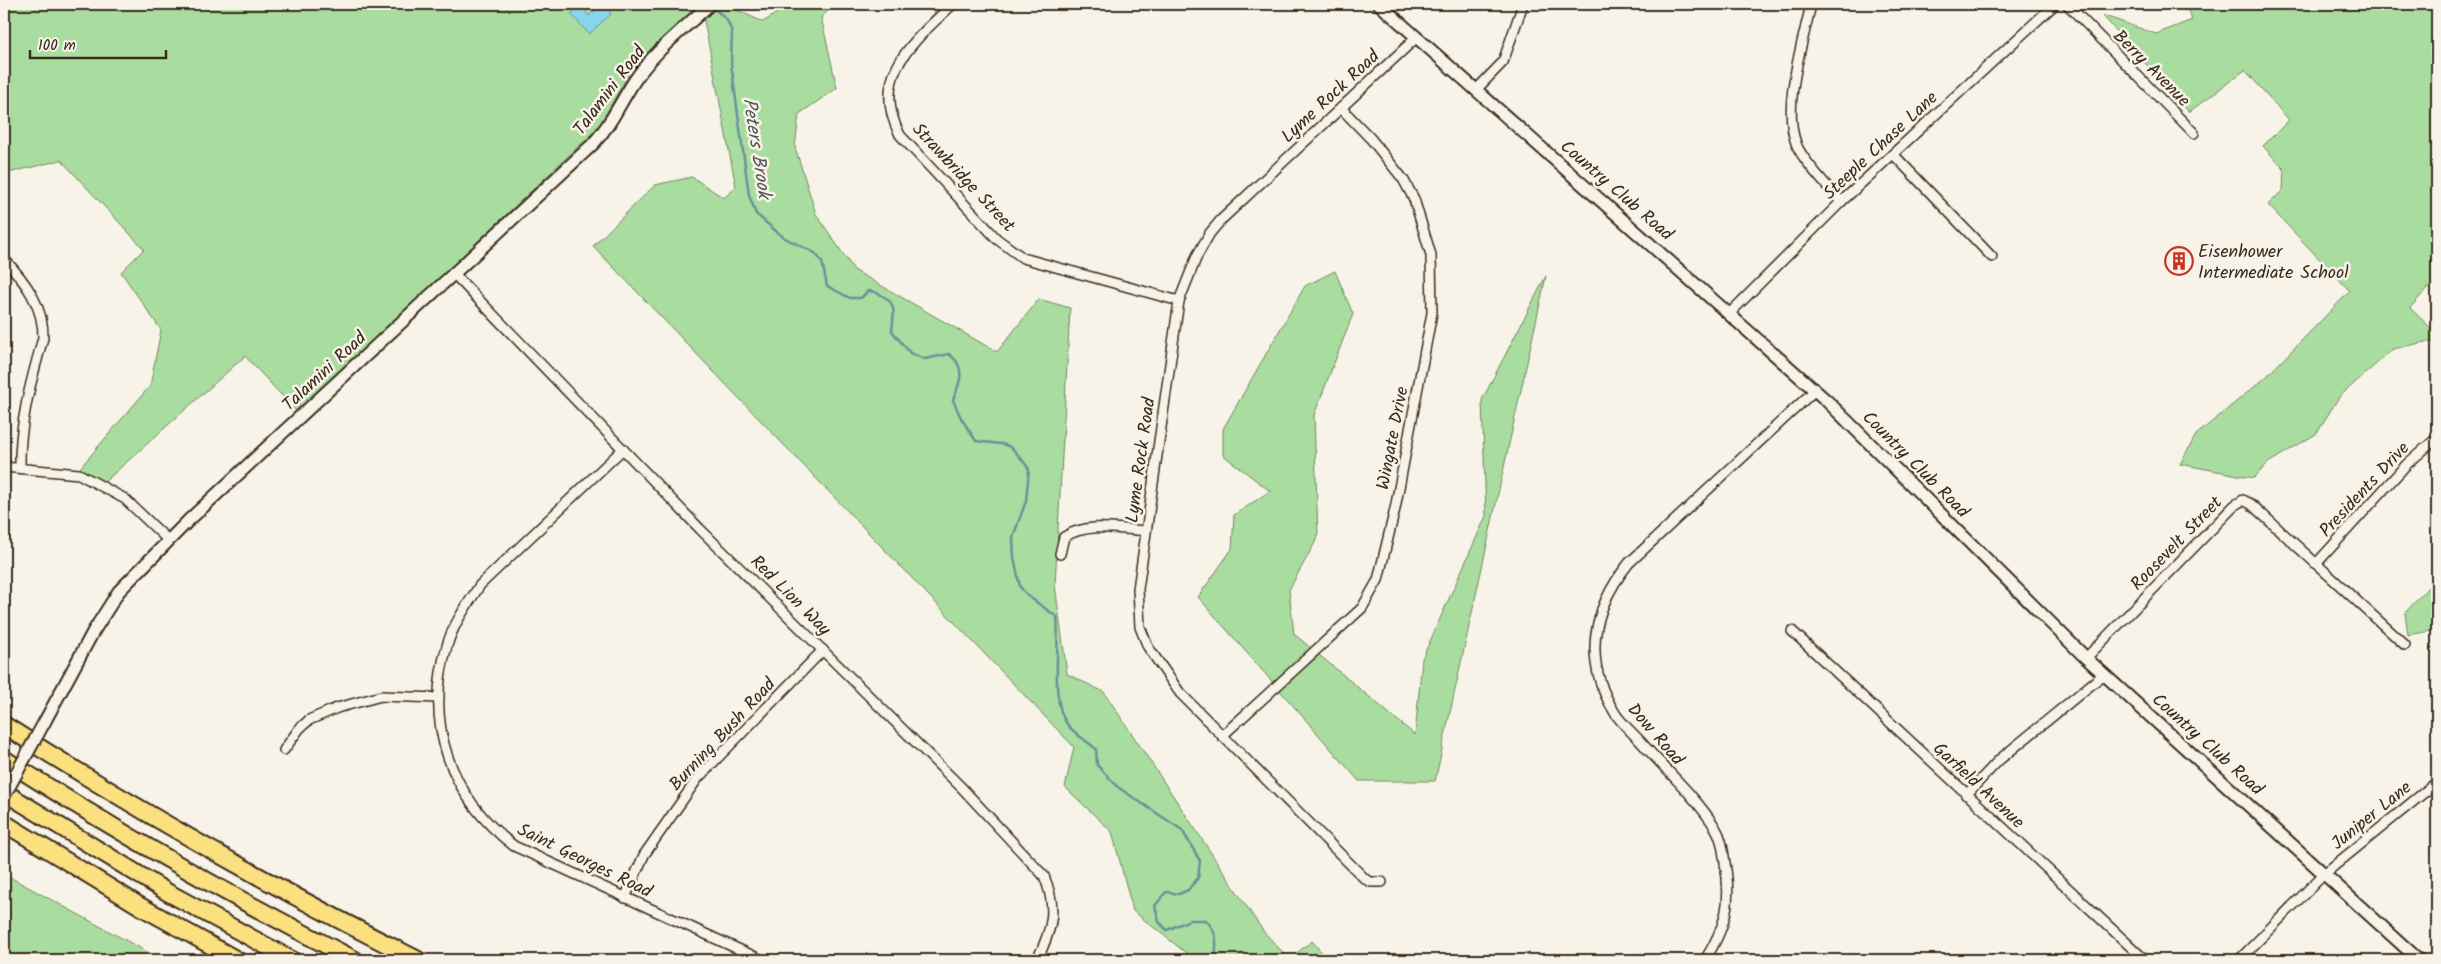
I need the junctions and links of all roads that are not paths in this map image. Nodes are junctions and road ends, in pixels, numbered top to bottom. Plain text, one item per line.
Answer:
1 (710, 4) edge
2 (953, 4) edge
3 (1379, 4) edge
4 (1523, 4) edge
5 (1811, 4) edge
6 (2055, 4) edge
7 (2067, 4) edge
8 (1417, 37) junction
9 (1476, 90) junction
10 (1341, 108) junction
11 (2194, 133) dead end
12 (1893, 154) junction
13 (1841, 202) junction
14 (1992, 257) dead end
15 (4, 259) edge
16 (453, 273) junction
17 (1179, 301) junction
18 (1730, 313) junction
19 (1815, 390) junction
20 (2437, 438) edge
21 (623, 449) junction
22 (4, 467) edge
23 (20, 468) junction
24 (1146, 531) junction
25 (168, 540) junction
26 (1060, 554) dead end
27 (2316, 564) junction
28 (1792, 632) dead end
29 (2405, 645) dead end
30 (823, 650) junction
31 (2086, 658) junction
32 (2104, 674) junction
33 (439, 698) junction
34 (4, 725) edge
35 (1222, 736) junction
36 (284, 750) dead end
37 (4, 759) edge
38 (2437, 782) edge
39 (4, 792) edge
40 (1966, 795) junction
41 (4, 796) edge
42 (4, 823) edge
43 (2324, 874) junction
44 (1382, 882) dead end
45 (625, 898) junction
46 (237, 960) edge
47 (292, 960) edge
48 (355, 960) edge
49 (418, 960) edge
50 (762, 960) edge
51 (1036, 960) edge
52 (1705, 960) edge
53 (2145, 960) edge
54 (2239, 960) edge
55 (2419, 960) edge

1 - 16 street, Talamini Road
2 - 17 street, Strawbridge Street
3 - 8 street, Country Club Road
4 - 9 street
5 - 13 street
6 - 12 street, Steeple Chase Lane
7 - 11 street, Berry Avenue
8 - 9 street, Country Club Road
8 - 10 street, Lyme Rock Road
9 - 18 street, Country Club Road
10 - 17 street, Lyme Rock Road
10 - 35 street, Wingate Drive
12 - 13 street, Steeple Chase Lane
12 - 14 street
13 - 18 street, Steeple Chase Lane
15 - 23 street
16 - 21 street, Red Lion Way
16 - 25 street, Talamini Road
17 - 24 street, Lyme Rock Road
18 - 19 street, Country Club Road
19 - 31 street, Country Club Road
19 - 52 street, Dow Road
20 - 27 street, Presidents Drive
21 - 30 street, Red Lion Way
21 - 33 street, Saint Georges Road
22 - 23 street
23 - 25 street
24 - 26 street
24 - 35 street, Lyme Rock Road
25 - 41 street, Talamini Road, bridge
27 - 29 street
27 - 31 street, Roosevelt Street
28 - 40 street, Garfield Avenue
30 - 45 street, Burning Bush Road
30 - 51 street, Red Lion Way
31 - 32 street, Country Club Road
32 - 40 street
32 - 43 street, Country Club Road
33 - 36 street
33 - 45 street, Saint Georges Road
34 - 49 highway
35 - 44 street, Lyme Rock Road
37 - 48 highway
38 - 43 street, Juniper Lane
39 - 47 highway
40 - 53 street, Garfield Avenue
42 - 46 highway
43 - 54 street, Juniper Lane
43 - 55 street, Country Club Road
45 - 50 street, Saint Georges Road

